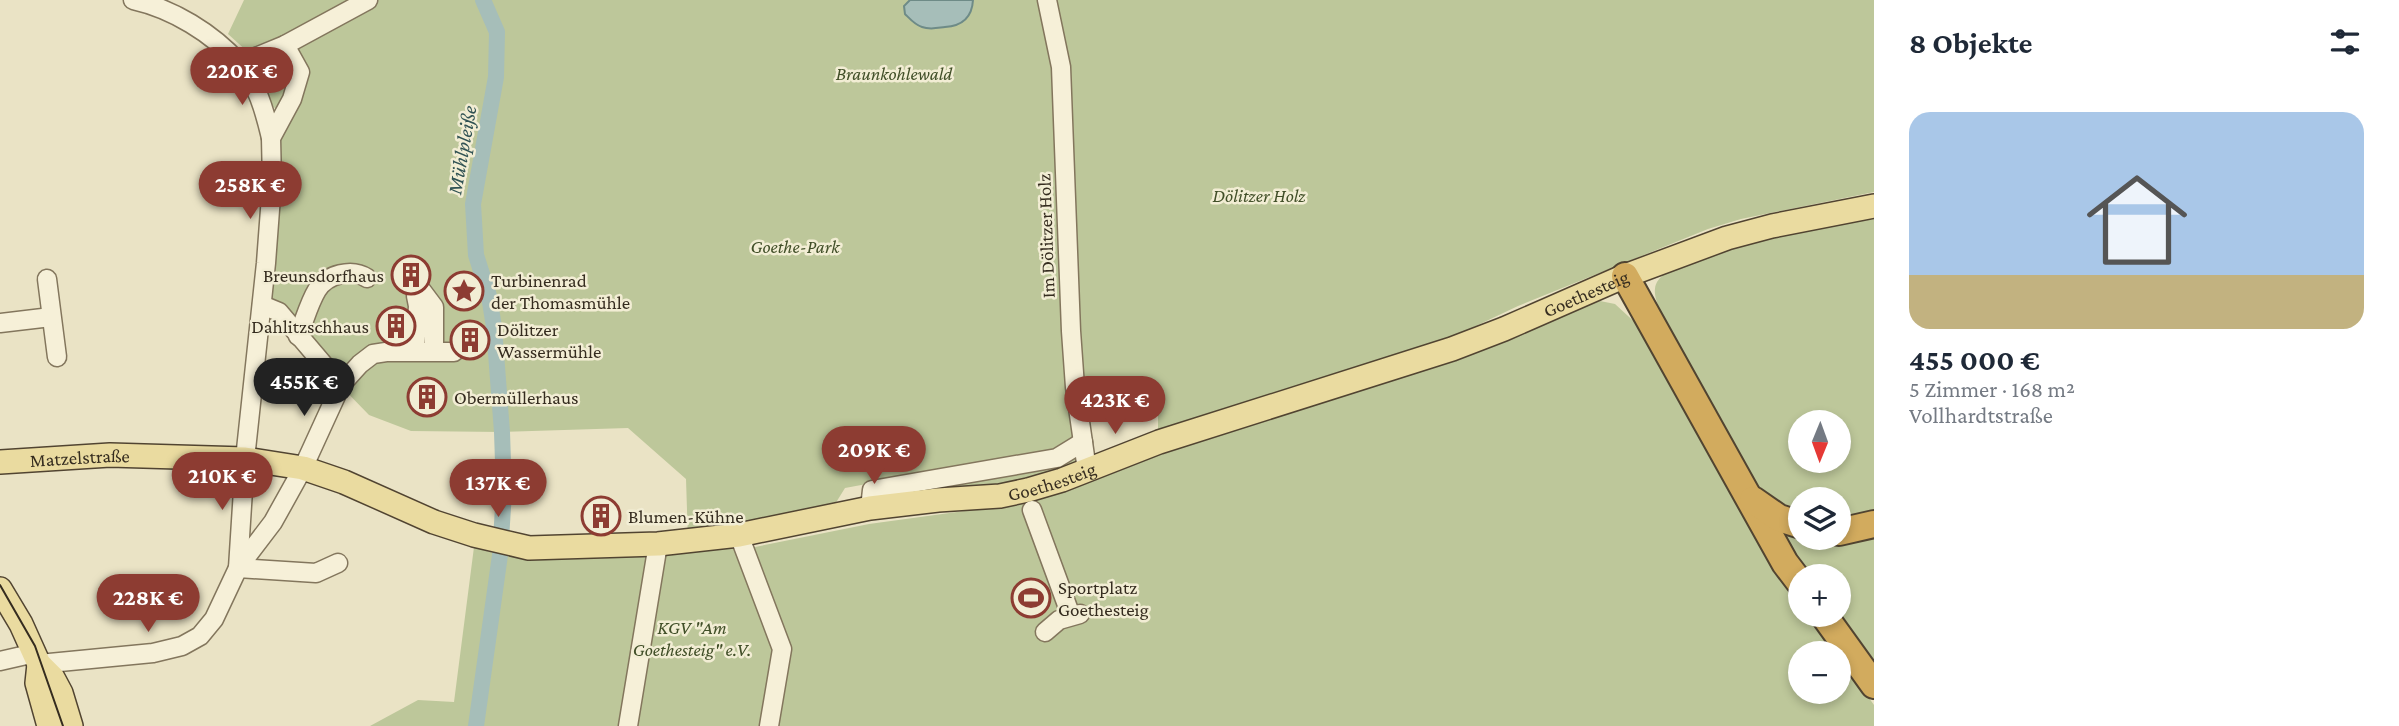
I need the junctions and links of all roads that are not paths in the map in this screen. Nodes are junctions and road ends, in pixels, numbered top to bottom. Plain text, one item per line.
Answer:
1 (133, 0) edge
2 (369, 0) edge
3 (1047, 0) edge
4 (285, 45) junction
5 (239, 64) junction
6 (271, 138) junction
7 (1874, 205) edge
8 (1625, 275) junction
9 (367, 278) dead end
10 (47, 279) dead end
11 (262, 305) junction
12 (51, 317) junction
13 (0, 323) edge
14 (298, 336) junction
15 (415, 351) junction
16 (434, 351) junction
17 (454, 352) dead end
18 (57, 357) dead end
19 (341, 385) junction
20 (1083, 442) junction
21 (245, 459) junction
22 (0, 462) edge
23 (303, 468) junction
24 (1087, 470) junction
25 (1749, 497) junction
26 (870, 508) junction
27 (1032, 510) dead end
28 (1788, 521) edge
29 (1874, 524) edge
30 (1851, 529) edge
31 (738, 535) junction
32 (658, 544) junction
33 (338, 563) dead end
34 (1788, 567) edge
35 (238, 568) junction
36 (0, 589) edge
37 (1832, 627) edge
38 (1045, 632) dead end
39 (37, 658) junction
40 (0, 661) edge
41 (1874, 685) edge
42 (49, 726) edge
43 (71, 726) edge
44 (628, 726) edge
45 (769, 726) edge

1 - 5 street
2 - 4 street
3 - 20 street, Im Dölitzer Holz
4 - 5 street
4 - 6 street
5 - 6 street
6 - 11 street
7 - 8 main road, Goethesteig
8 - 24 main road, Goethesteig
8 - 25 highway
9 - 14 street
10 - 12 street
11 - 14 street
11 - 21 street
12 - 13 street
12 - 18 street
14 - 19 street
15 - 16 street
15 - 16 street
15 - 19 street
16 - 17 street
19 - 23 street
20 - 24 street, Im Dölitzer Holz
20 - 26 street
21 - 22 main road, Matzelstraße
21 - 23 main road, Goethesteig
21 - 35 street
23 - 32 main road, Goethesteig
23 - 35 street
24 - 26 main road, Goethesteig
25 - 28 highway
25 - 34 highway
26 - 31 main road, Goethesteig
27 - 38 street
29 - 30 highway
31 - 32 main road, Goethesteig
31 - 45 street
32 - 44 street
33 - 35 street
35 - 39 street
36 - 39 main road
37 - 41 highway
39 - 40 street
39 - 42 main road
39 - 43 main road

